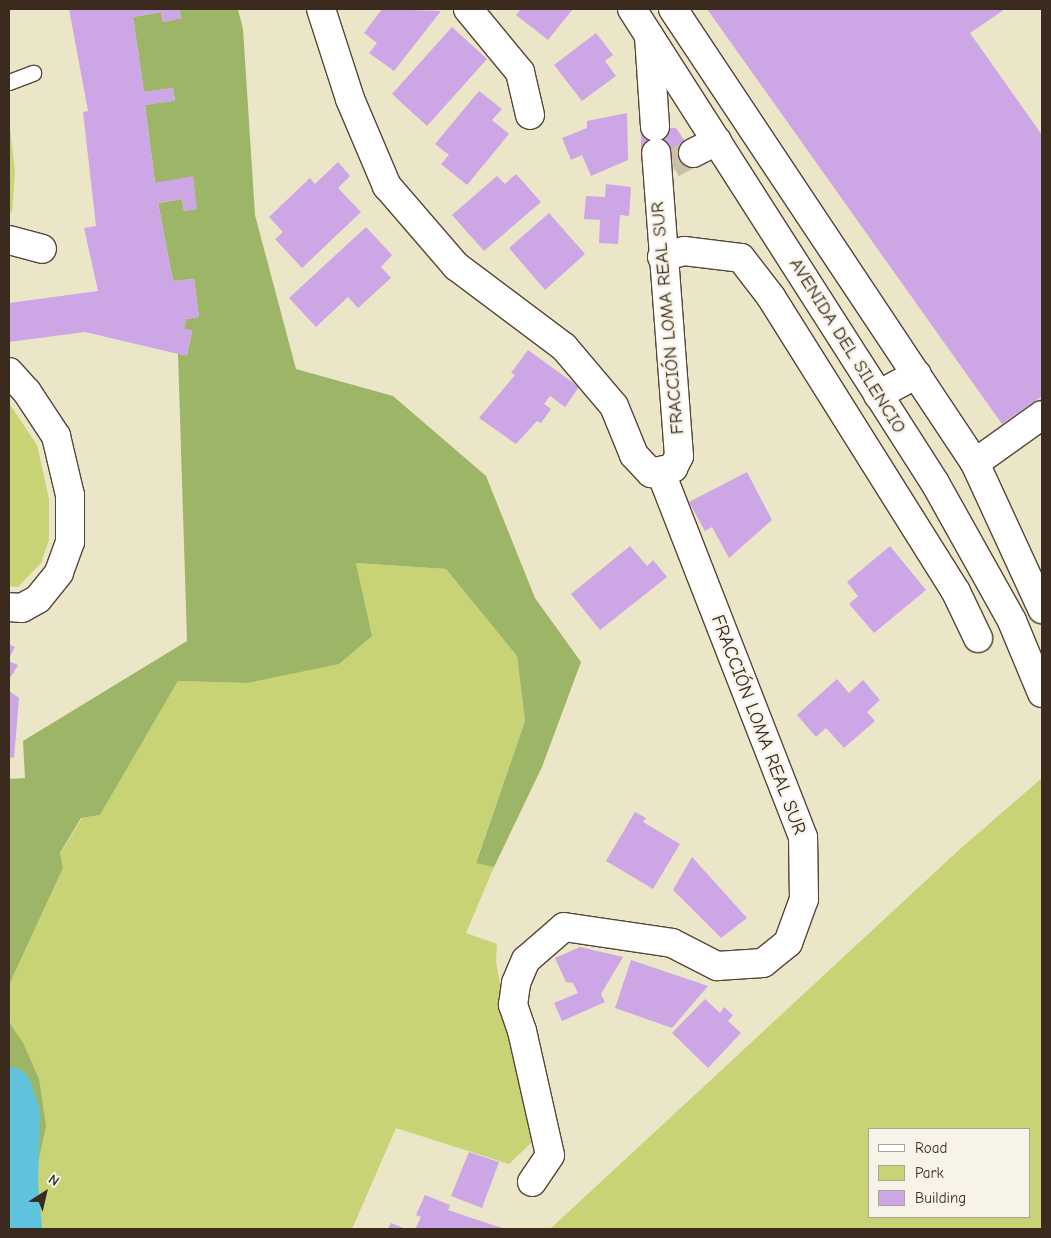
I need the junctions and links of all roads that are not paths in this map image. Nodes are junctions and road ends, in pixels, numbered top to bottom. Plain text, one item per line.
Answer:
1 (321, 9) edge
2 (468, 9) edge
3 (632, 9) edge
4 (672, 9) edge
5 (648, 32) junction
6 (33, 73) dead end
7 (9, 82) edge
8 (530, 115) dead end
9 (655, 127) dead end
10 (717, 141) junction
11 (9, 240) edge
12 (42, 249) dead end
13 (662, 257) junction
14 (9, 372) edge
15 (917, 374) junction
16 (878, 395) junction
17 (1042, 415) edge
18 (975, 463) junction
19 (661, 473) junction
20 (9, 607) edge
21 (1042, 609) edge
22 (978, 638) dead end
23 (1042, 693) edge
24 (532, 1182) dead end

1 - 19 street
2 - 8 street
3 - 5 street, AVENIDA DEL SILENCIO
4 - 15 street
5 - 9 street
5 - 10 street, AVENIDA DEL SILENCIO
6 - 7 lane
10 - 13 street, FRACCIÓN LOMA REAL SUR
10 - 16 street, AVENIDA DEL SILENCIO
11 - 12 street
13 - 19 street, FRACCIÓN LOMA REAL SUR
13 - 22 street
14 - 20 street
15 - 16 street
15 - 18 street
16 - 23 street, AVENIDA DEL SILENCIO
17 - 18 street
18 - 21 street
19 - 24 street, FRACCIÓN LOMA REAL SUR

